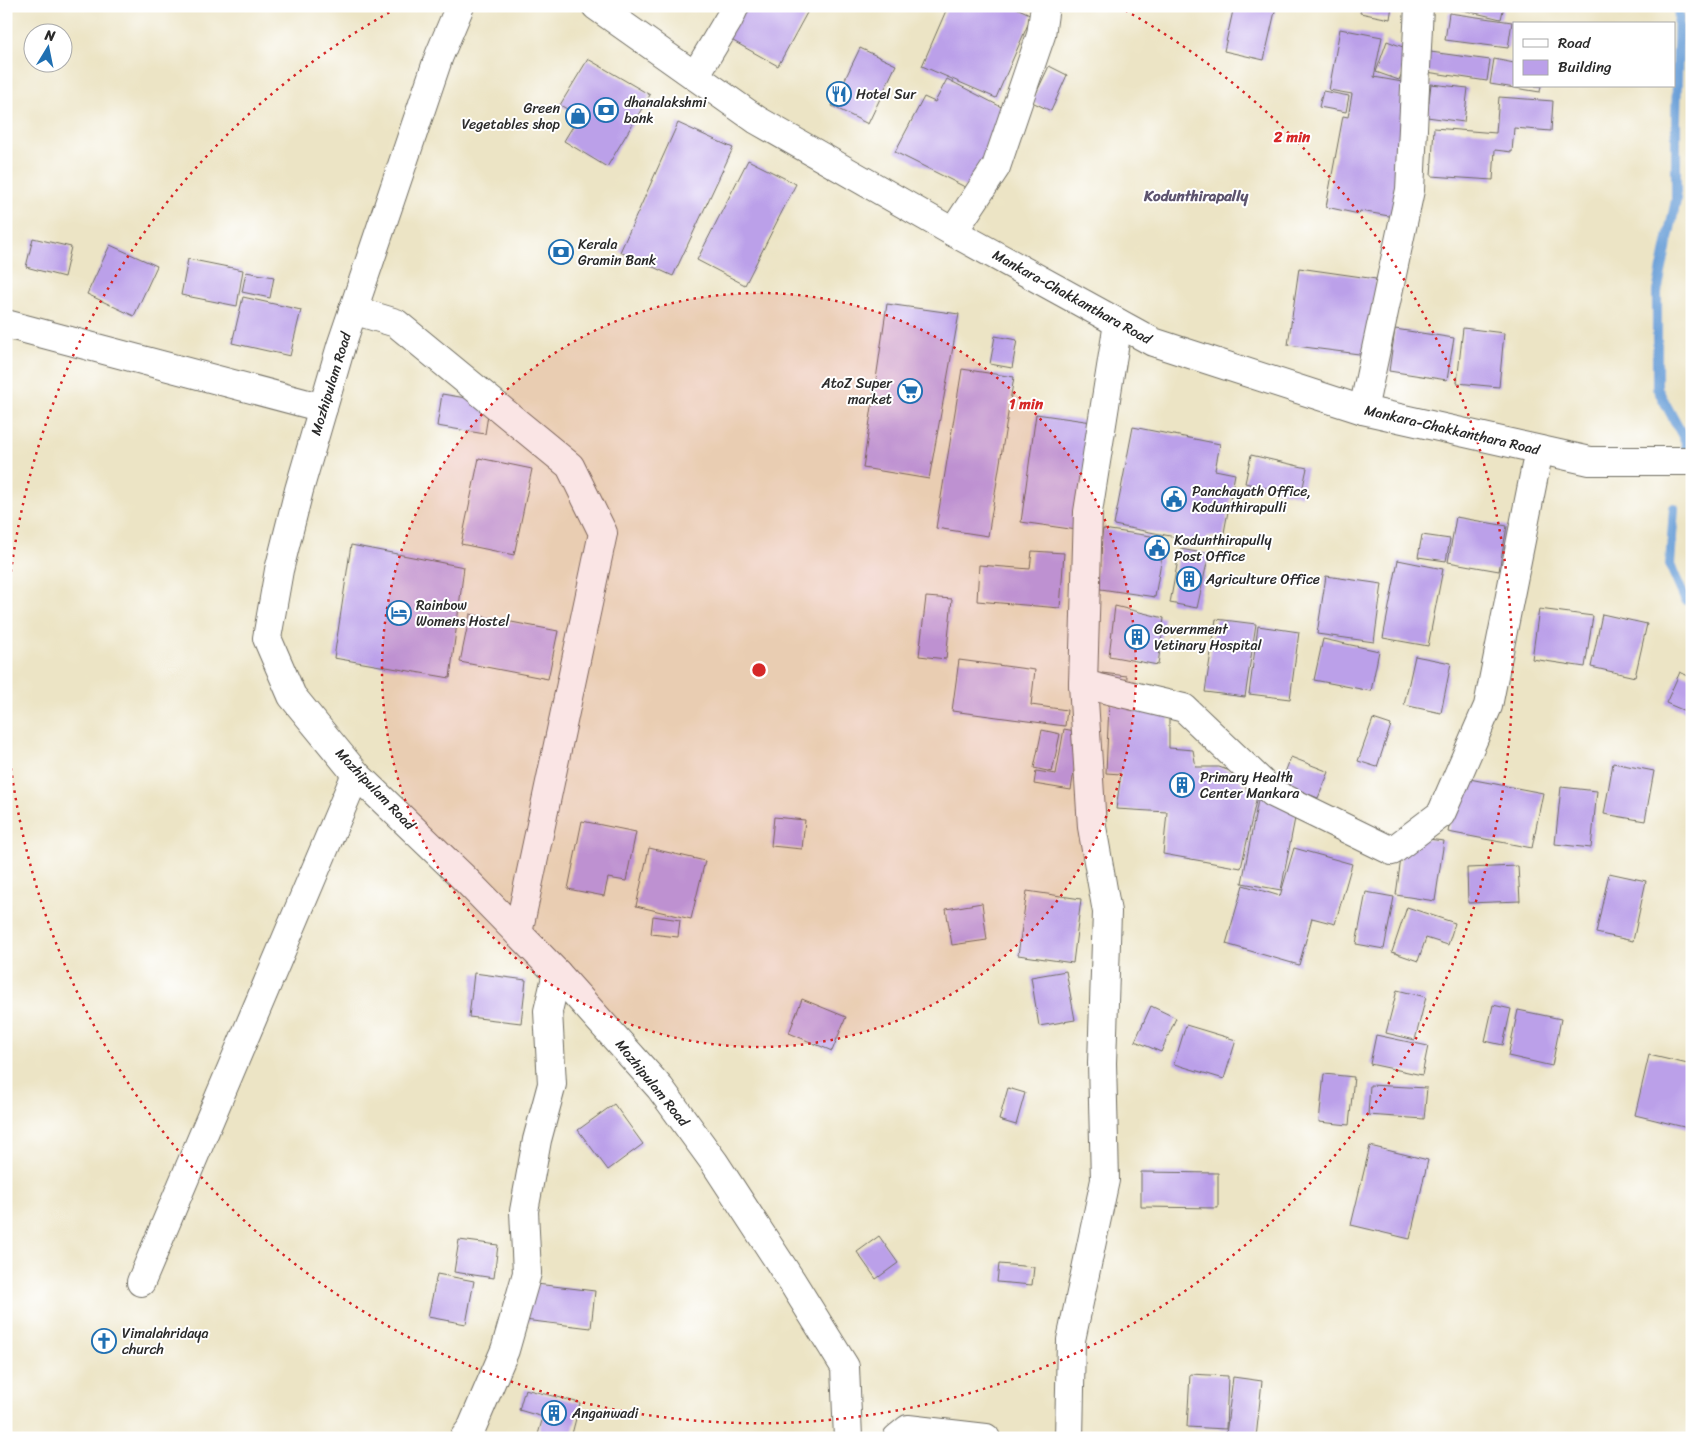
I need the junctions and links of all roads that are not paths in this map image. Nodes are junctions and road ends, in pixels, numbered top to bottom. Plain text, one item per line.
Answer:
1 (460, 6) edge
2 (596, 6) edge
3 (735, 6) edge
4 (1045, 6) edge
5 (1419, 6) edge
6 (695, 76) junction
7 (953, 232) junction
8 (353, 310) junction
9 (1118, 323) junction
10 (6, 324) edge
11 (323, 408) junction
12 (1363, 410) junction
13 (1539, 450) junction
14 (1692, 461) edge
15 (1082, 684) junction
16 (356, 774) junction
17 (518, 933) junction
18 (557, 973) junction
19 (141, 1282) dead end
20 (464, 1438) edge
21 (848, 1438) edge
22 (897, 1438) edge
23 (986, 1438) edge
24 (1068, 1438) edge

1 - 8 street, Mozhipulam Road
2 - 6 street, Mankara-Chakkanthara Road
3 - 6 street
4 - 7 street
5 - 12 street
6 - 7 street, Mankara-Chakkanthara Road
7 - 9 street, Mankara-Chakkanthara Road
8 - 11 street, Mozhipulam Road
8 - 17 street
9 - 12 street, Mankara-Chakkanthara Road
9 - 15 street
10 - 11 street
11 - 16 street, Mozhipulam Road
12 - 13 street, Mankara-Chakkanthara Road
13 - 14 street, Mankara-Chakkanthara Road
13 - 15 street
15 - 24 street
16 - 17 street, Mozhipulam Road
16 - 19 street
17 - 18 street, Mozhipulam Road
18 - 20 street
18 - 21 street, Mozhipulam Road
22 - 23 street

